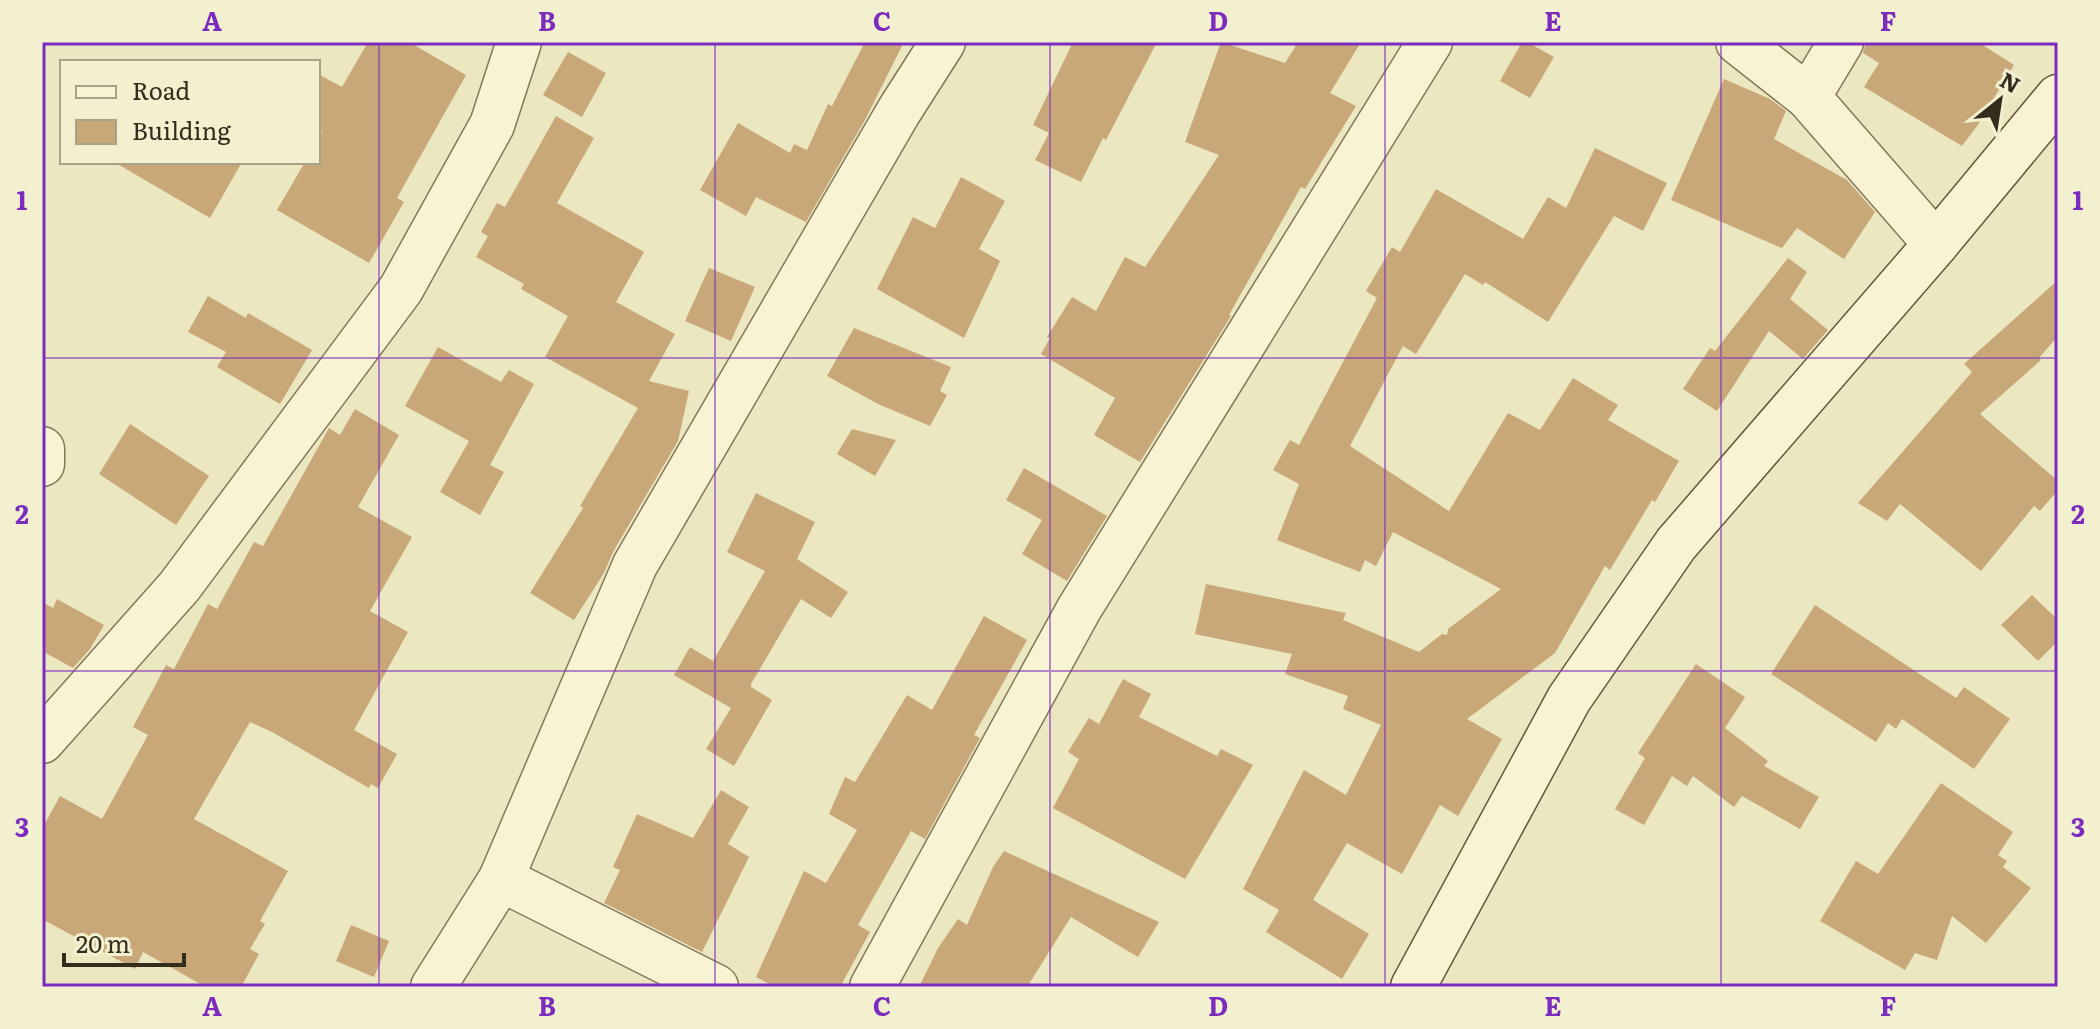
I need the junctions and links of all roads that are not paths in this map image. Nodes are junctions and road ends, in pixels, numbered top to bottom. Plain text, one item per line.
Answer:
1 (519, 42) edge
2 (943, 42) edge
3 (1430, 42) edge
4 (1738, 42) edge
5 (1841, 42) edge
6 (1808, 97) junction
7 (2058, 97) edge
8 (1936, 244) junction
9 (42, 449) edge
10 (42, 464) edge
11 (42, 741) edge
12 (501, 879) junction
13 (433, 987) edge
14 (716, 987) edge
15 (872, 987) edge
16 (1413, 987) edge

1 - 11 street
2 - 12 street
3 - 15 street
4 - 6 street
5 - 6 street
6 - 8 street
7 - 8 street
8 - 16 street
9 - 10 street
12 - 13 street
12 - 14 street

